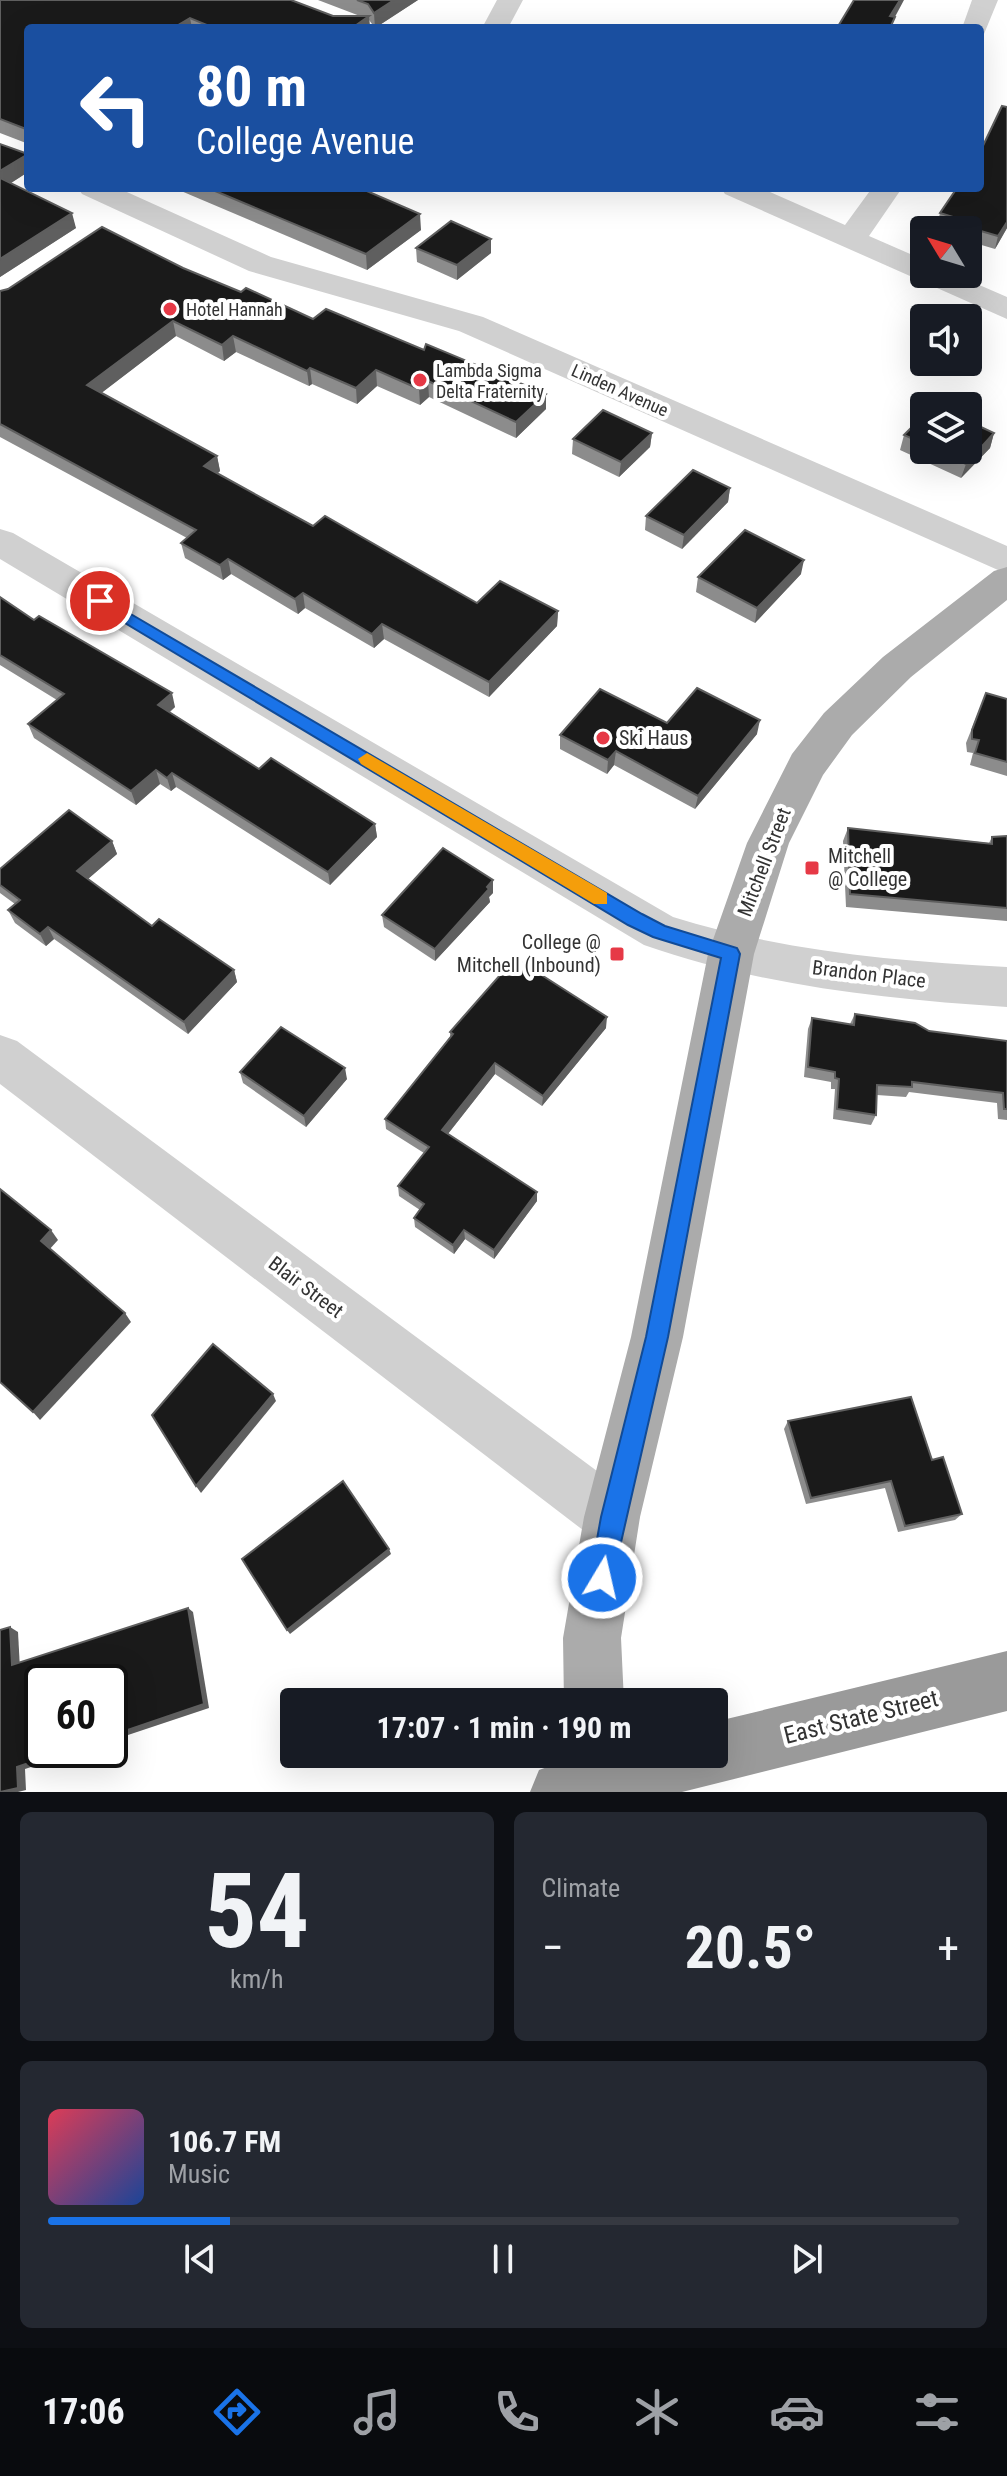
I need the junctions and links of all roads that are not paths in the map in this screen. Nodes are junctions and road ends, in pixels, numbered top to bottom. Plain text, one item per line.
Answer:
1 (510, 0) edge
2 (985, 0) edge
3 (497, 24) edge
4 (976, 24) edge
5 (101, 192) edge
6 (745, 192) edge
7 (884, 192) edge
8 (134, 208) junction
9 (100, 230) edge
10 (851, 239) junction
11 (910, 266) edge
12 (960, 288) edge
13 (1007, 309) edge
14 (0, 542) edge
15 (1007, 561) edge
16 (1007, 580) edge
17 (731, 954) junction
18 (1007, 987) edge
19 (0, 1056) edge
20 (612, 1517) junction
21 (1007, 1681) edge
22 (594, 1688) edge
23 (728, 1750) edge
24 (631, 1768) edge
25 (590, 1775) edge

1 - 3 street
2 - 4 street
5 - 8 street, Linden Avenue
6 - 10 street
7 - 10 street
8 - 9 street
8 - 15 street, Linden Avenue
10 - 11 street
12 - 13 street
14 - 17 street, Brandon Place
16 - 17 main road, Mitchell Street
17 - 18 street, Brandon Place
17 - 20 main road, Mitchell Street
19 - 20 street, Blair Street
20 - 22 main road, Mitchell Street
21 - 23 highway, East State Street
24 - 25 highway, East State Street

